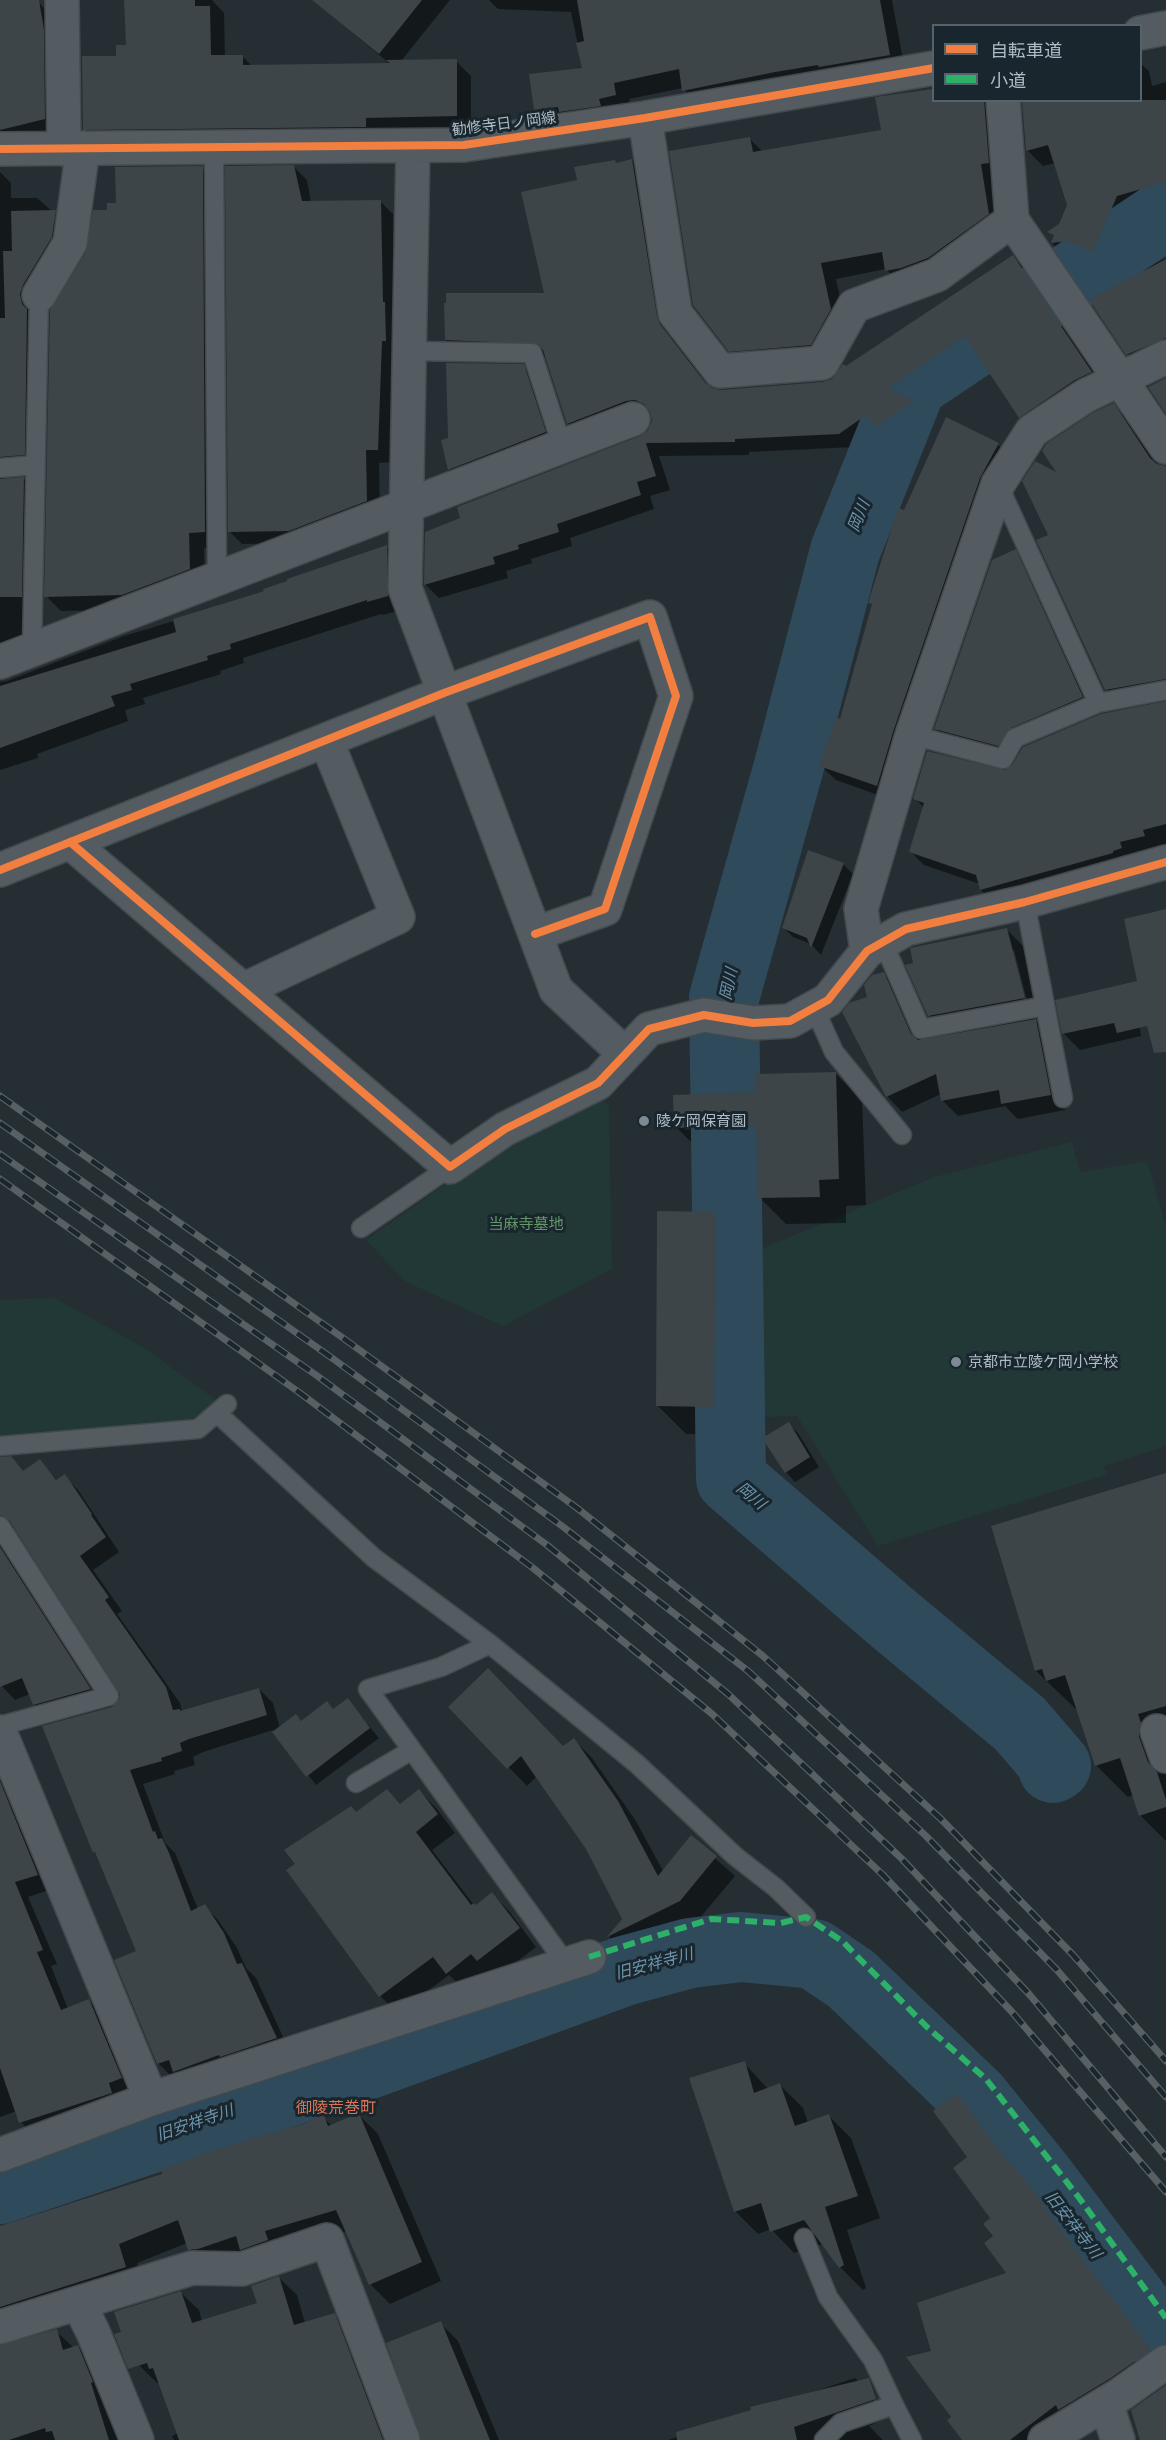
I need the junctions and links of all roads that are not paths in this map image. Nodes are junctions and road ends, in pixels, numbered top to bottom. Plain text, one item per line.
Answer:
1 (62, 0) edge
2 (1166, 28) edge
3 (1142, 33) edge
4 (932, 68) edge
5 (1003, 102) edge
6 (645, 118) junction
7 (413, 146) junction
8 (214, 147) junction
9 (74, 148) junction
10 (0, 149) edge
11 (1012, 220) junction
12 (39, 295) joint
13 (409, 351) junction
14 (1166, 357) edge
15 (1121, 380) junction
16 (633, 419) dead end
17 (562, 446) junction
18 (1166, 447) edge
19 (35, 465) junction
20 (0, 468) edge
21 (998, 484) junction
22 (406, 505) junction
23 (218, 578) junction
24 (32, 649) junction
25 (0, 662) edge
26 (1166, 690) edge
27 (444, 693) junction
28 (1098, 703) junction
29 (912, 735) junction
30 (326, 740) junction
31 (70, 842) junction
32 (1166, 862) edge
33 (0, 870) edge
34 (1025, 902) junction
35 (535, 934) junction
36 (875, 947) junction
37 (243, 990) junction
38 (1045, 1006) junction
39 (814, 1007) junction
40 (625, 1053) junction
41 (1063, 1098) dead end
42 (902, 1135) dead end
43 (450, 1167) junction
44 (362, 1228) dead end
45 (0, 1446) edge
46 (0, 1526) edge
47 (490, 1644) junction
48 (0, 1726) edge
49 (0, 1732) edge
50 (412, 1750) junction
51 (356, 1783) dead end
52 (806, 1917) dead end
53 (578, 1961) joint
54 (151, 2099) junction
55 (0, 2155) edge
56 (804, 2238) dead end
57 (79, 2304) junction
58 (0, 2327) edge
59 (1166, 2362) edge
60 (1106, 2403) junction
61 (894, 2405) junction
62 (137, 2440) edge
63 (403, 2440) edge
64 (824, 2440) edge
65 (912, 2440) edge
66 (1045, 2440) edge
67 (1118, 2440) edge

1 - 9 street
2 - 3 street
4 - 6 street, 勧修寺日ノ岡線
5 - 11 street
6 - 7 street, 勧修寺日ノ岡線
6 - 11 street
7 - 8 street, 勧修寺日ノ岡線
7 - 13 street
8 - 9 street, 勧修寺日ノ岡線
8 - 23 lane
9 - 10 street, 勧修寺日ノ岡線
9 - 12 street
11 - 15 street
12 - 19 lane
13 - 17 lane
13 - 22 street
14 - 15 street
15 - 18 street
15 - 21 street
16 - 17 street
17 - 22 street
19 - 20 lane
19 - 24 lane
21 - 28 lane
21 - 29 street
22 - 23 street
22 - 27 street
23 - 24 street
24 - 25 street
26 - 28 lane
27 - 30 street
27 - 35 street
27 - 35 street
28 - 29 lane
29 - 36 street
30 - 31 street
30 - 37 street
31 - 33 street
31 - 37 street
32 - 34 street
34 - 36 street
34 - 38 lane
35 - 40 street
36 - 38 lane
36 - 39 street
37 - 43 street
38 - 41 lane
39 - 40 street
39 - 42 lane
40 - 43 street
43 - 44 lane
45 - 47 lane
46 - 48 lane
47 - 50 lane
47 - 52 lane
49 - 54 street
50 - 51 lane
50 - 53 lane
53 - 54 street
54 - 55 street
56 - 61 lane
57 - 58 street
57 - 62 street
57 - 63 street
59 - 60 street
60 - 66 street
60 - 67 street
61 - 64 lane
61 - 65 lane

